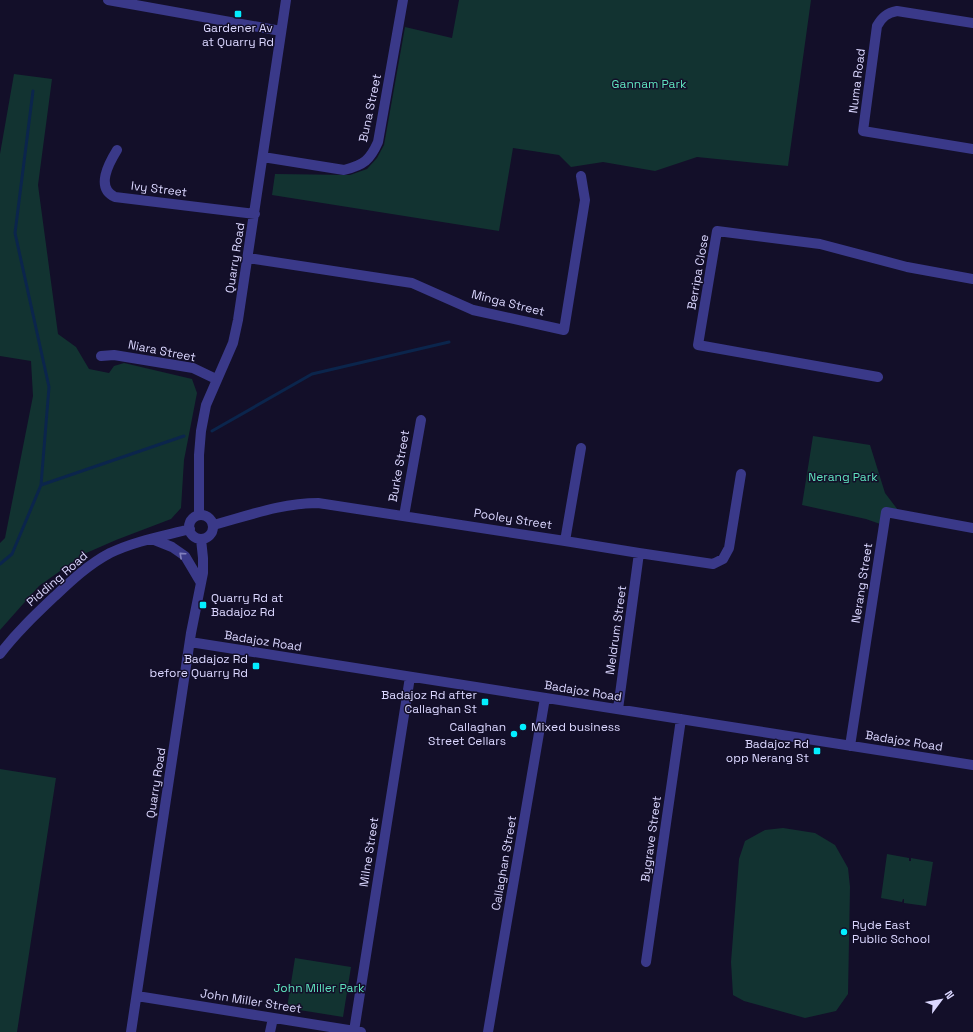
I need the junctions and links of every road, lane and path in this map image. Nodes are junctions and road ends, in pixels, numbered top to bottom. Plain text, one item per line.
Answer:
1 (108, 0) edge
2 (286, 0) edge
3 (403, 0) edge
4 (973, 23) edge
5 (281, 31) junction
6 (973, 149) edge
7 (117, 150) dead end
8 (263, 157) junction
9 (581, 176) dead end
10 (255, 214) junction
11 (248, 258) junction
12 (973, 279) edge
13 (101, 356) dead end
14 (878, 377) dead end
15 (216, 379) junction
16 (421, 420) dead end
17 (581, 448) dead end
18 (741, 474) dead end
19 (199, 515) junction
20 (404, 516) junction
21 (213, 525) junction
22 (973, 528) edge
23 (190, 529) junction
24 (152, 539) junction
25 (201, 539) junction
26 (565, 540) junction
27 (639, 553) junction
28 (201, 583) junction
29 (190, 642) junction
30 (0, 654) edge
31 (410, 676) junction
32 (545, 698) junction
33 (618, 709) junction
34 (681, 719) junction
35 (850, 746) junction
36 (973, 765) edge
37 (646, 962) dead end
38 (137, 996) junction
39 (273, 1018) junction
40 (358, 1031) edge
41 (131, 1032) edge
42 (270, 1032) edge
43 (488, 1032) edge

1 - 5 street
2 - 5 street, Quarry Road
3 - 8 street, Buna Street
4 - 6 street, Numa Road
5 - 8 street, Quarry Road
7 - 10 street, Ivy Street
8 - 10 street, Quarry Road
9 - 11 street, Minga Street
10 - 11 street, Quarry Road
11 - 15 street, Quarry Road
12 - 14 street, Berripa Close
13 - 15 street, Niara Street
15 - 19 street, Quarry Road
16 - 20 street, Burke Street
17 - 26 street
18 - 27 street, Pooley Street
19 - 21 street
19 - 23 street
20 - 21 street, Pooley Street
20 - 26 street, Pooley Street
21 - 25 street
22 - 35 street, Nerang Street
23 - 24 street, Pidding Road
23 - 25 street
28 -> 24 street
24 - 30 street, Pidding Road
25 - 28 street, Quarry Road
26 - 27 street, Pooley Street
27 - 33 street, Meldrum Street
28 - 29 street, Quarry Road
29 - 31 street, Badajoz Road
29 - 38 street, Quarry Road
31 - 32 street, Badajoz Road
31 - 40 street, Milne Street
32 - 33 street, Badajoz Road
32 - 43 street, Callaghan Street
33 - 34 street, Badajoz Road
34 - 35 street, Badajoz Road
34 - 37 street, Bygrave Street
35 - 36 street, Badajoz Road
38 - 39 street, John Miller Street
38 - 41 street, Quarry Road
39 - 40 street, John Miller Street
39 - 42 street

